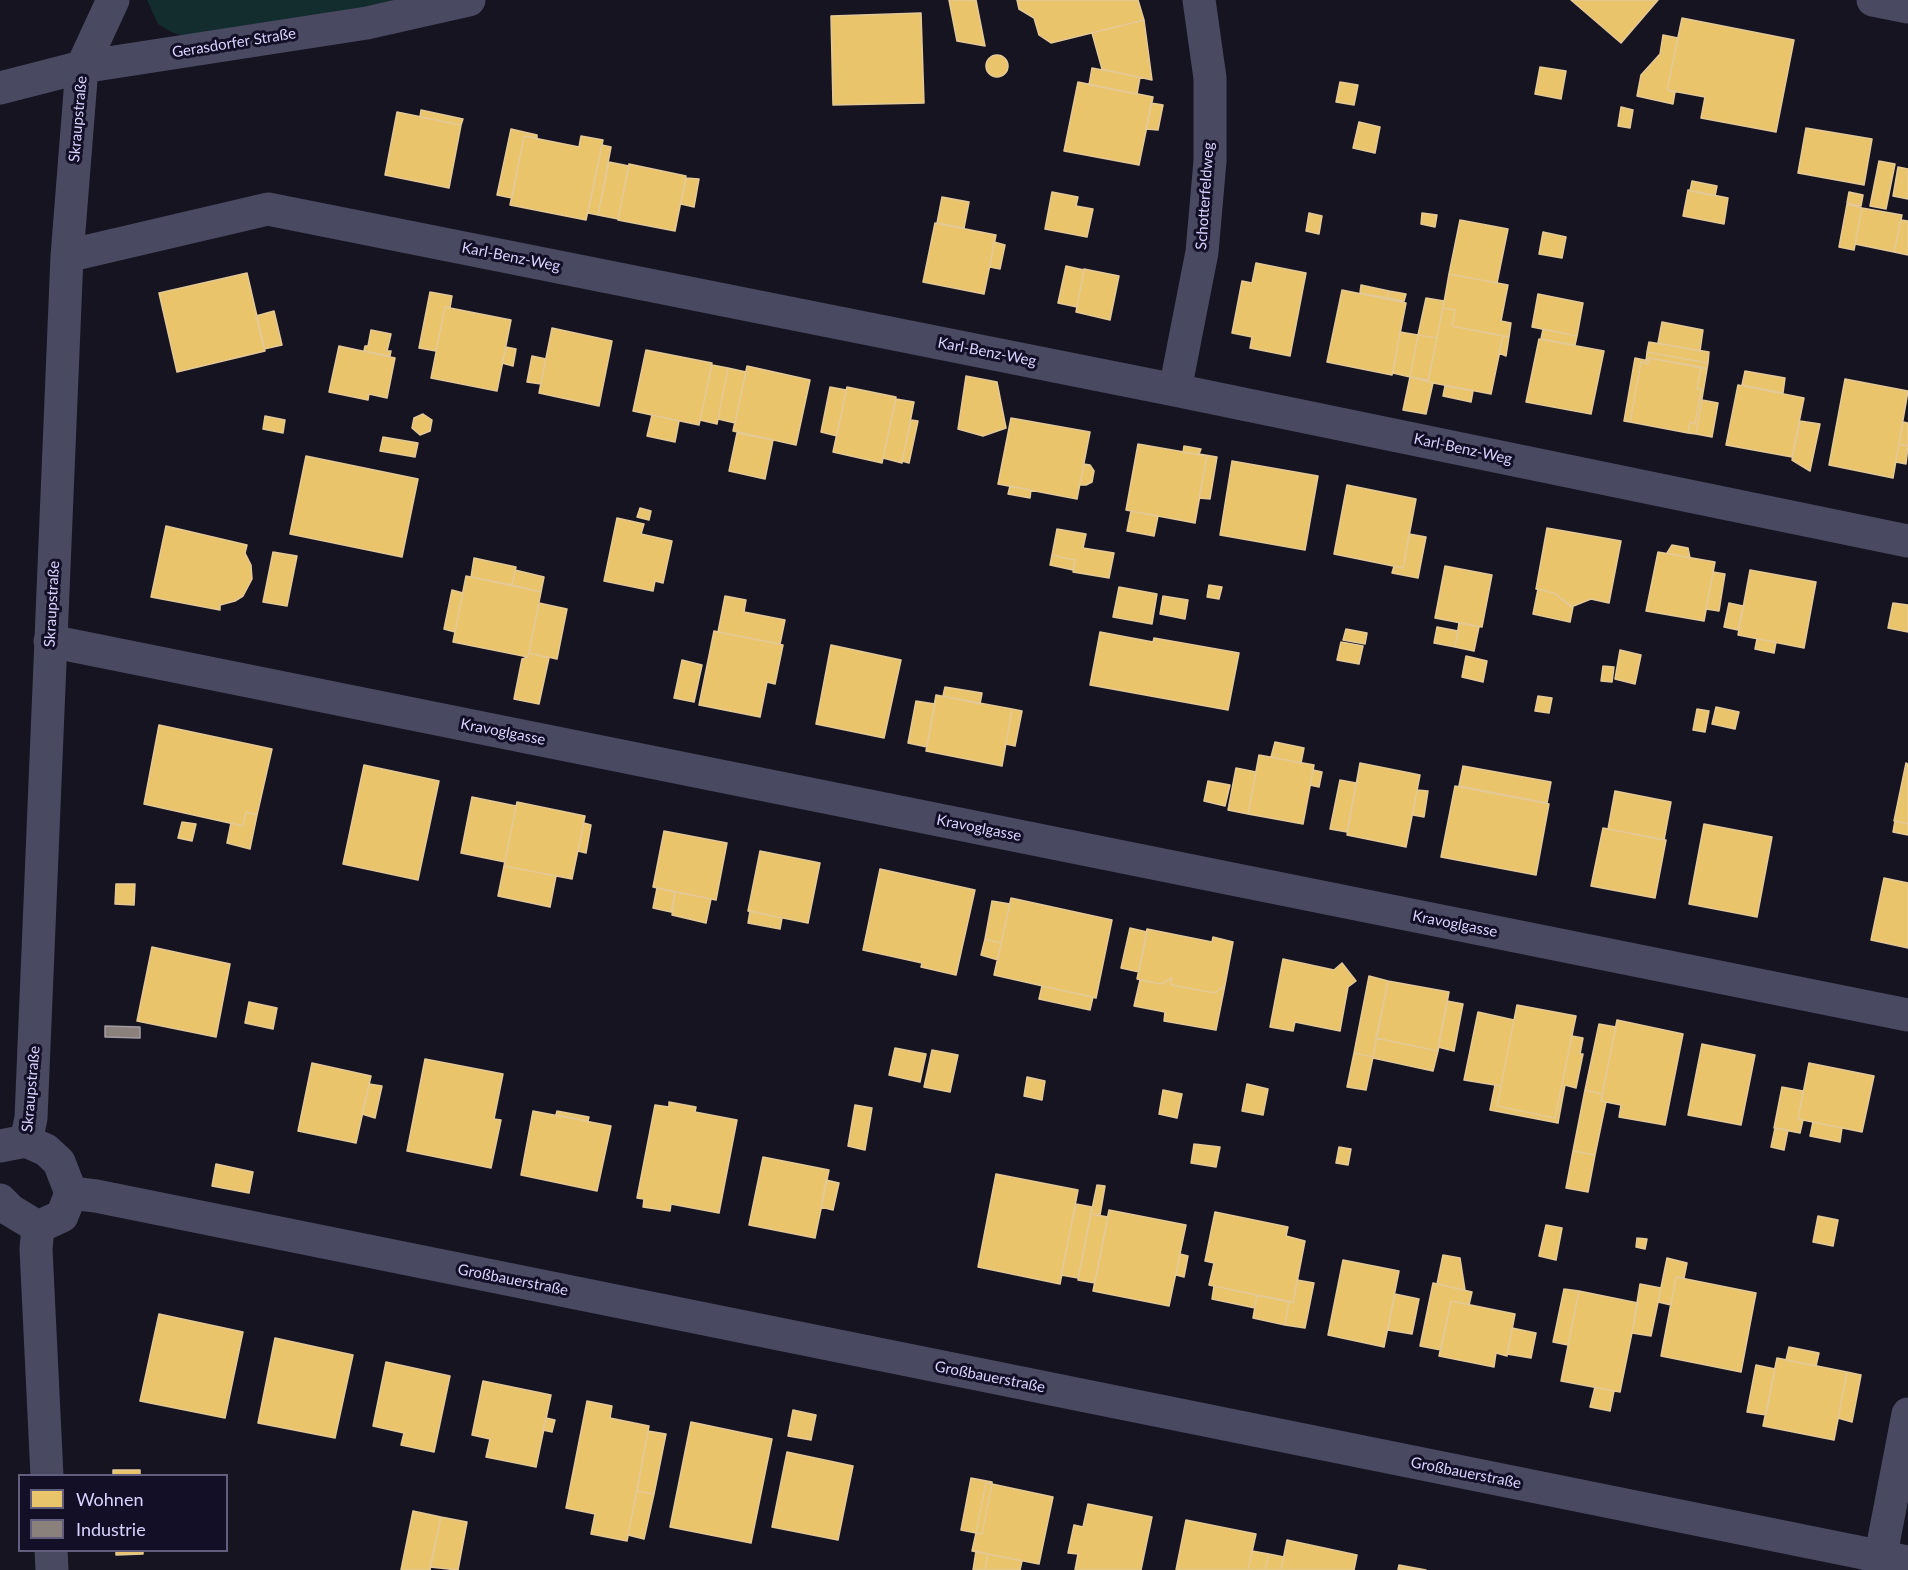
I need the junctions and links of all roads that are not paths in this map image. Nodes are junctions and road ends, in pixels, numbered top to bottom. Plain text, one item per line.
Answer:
1 (113, 0) edge
2 (469, 0) edge
3 (1199, 0) edge
4 (1873, 0) edge
5 (1908, 7) edge
6 (82, 67) junction
7 (0, 88) edge
8 (67, 256) junction
9 (1174, 390) junction
10 (1908, 541) edge
11 (50, 641) junction
12 (1908, 1015) edge
13 (13, 1144) edge
14 (71, 1193) junction
15 (0, 1200) edge
16 (38, 1227) junction
17 (1908, 1414) edge
18 (48, 1474) edge
19 (51, 1552) edge
20 (1888, 1563) edge
21 (52, 1570) edge

1 - 6 street
2 - 6 street, Gerasdorfer Straße
3 - 9 street, Schotterfeldweg
4 - 5 street
6 - 7 street, Gerasdorfer Straße
6 - 8 street, Skraupstraße
8 - 9 street, Karl-Benz-Weg
8 - 11 street, Skraupstraße
9 - 10 street, Karl-Benz-Weg
11 - 12 street, Kravoglgasse
11 - 13 street, Skraupstraße
13 - 14 street
14 - 16 street
14 - 20 street, Großbauerstraße
15 - 16 street
16 - 18 street
17 - 20 street
19 - 21 street

